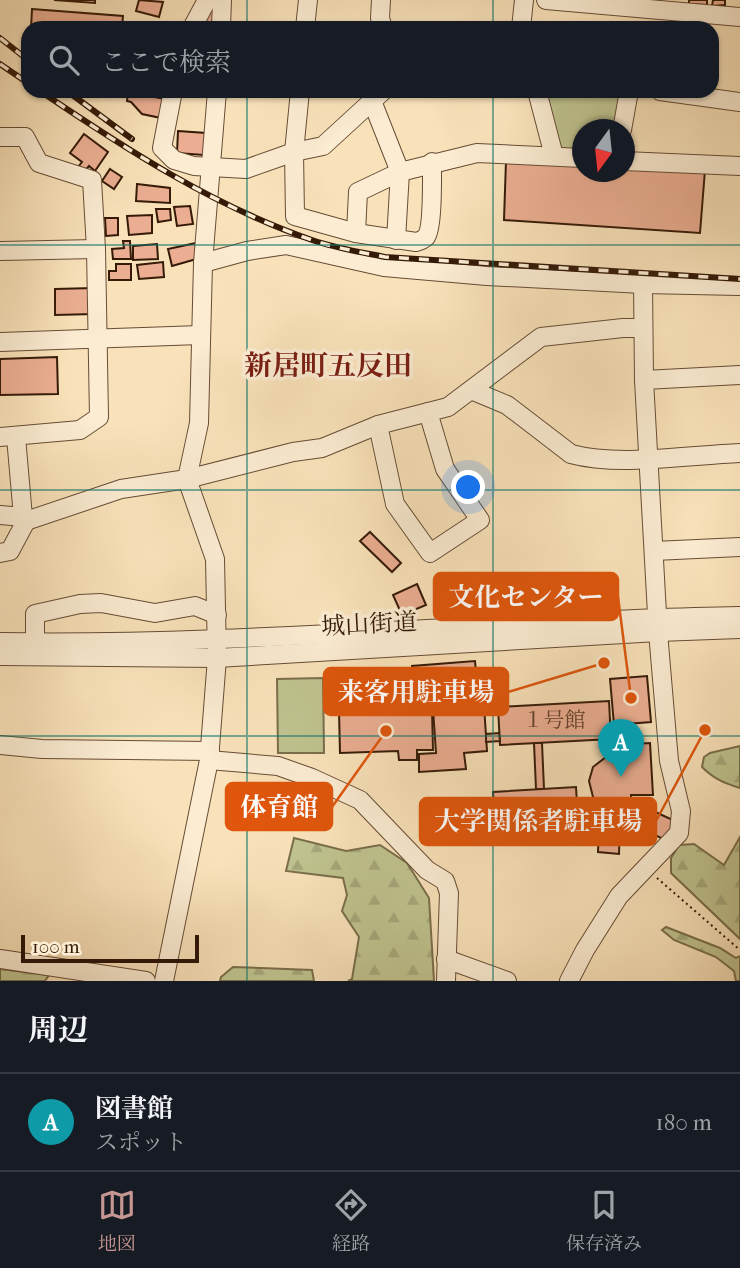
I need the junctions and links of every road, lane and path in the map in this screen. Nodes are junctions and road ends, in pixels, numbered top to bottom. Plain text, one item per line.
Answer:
1 (207, 0) edge
2 (222, 0) edge
3 (307, 0) edge
4 (382, 0) edge
5 (524, 0) edge
6 (546, 0) edge
7 (601, 3) edge
8 (733, 11) edge
9 (196, 21) edge
10 (220, 21) edge
11 (306, 21) edge
12 (381, 21) edge
13 (519, 21) edge
14 (172, 98) edge
15 (216, 98) edge
16 (299, 98) edge
17 (375, 98) edge
18 (378, 98) edge
19 (539, 98) edge
20 (628, 98) edge
21 (711, 98) edge
22 (740, 102) edge
23 (624, 119) edge
24 (0, 137) edge
25 (294, 152) junction
26 (554, 156) junction
27 (572, 157) edge
28 (635, 161) edge
29 (432, 162) junction
30 (740, 166) edge
31 (210, 168) junction
32 (400, 172) junction
33 (356, 233) junction
34 (396, 240) junction
35 (96, 249) junction
36 (0, 251) edge
37 (203, 263) junction
38 (643, 284) junction
39 (740, 286) edge
40 (643, 328) junction
41 (200, 335) junction
42 (98, 340) junction
43 (0, 342) edge
44 (740, 375) edge
45 (644, 380) junction
46 (471, 390) junction
47 (428, 412) junction
48 (378, 425) junction
49 (8, 437) edge
50 (740, 453) edge
51 (649, 458) junction
52 (187, 479) junction
53 (0, 515) edge
54 (25, 519) junction
55 (740, 547) edge
56 (654, 551) junction
57 (0, 553) edge
58 (216, 615) junction
59 (740, 616) edge
60 (658, 624) junction
61 (740, 629) edge
62 (0, 642) edge
63 (35, 643) junction
64 (217, 649) junction
65 (0, 656) edge
66 (0, 745) edge
67 (209, 755) junction
68 (646, 868) junction
69 (740, 950) edge
70 (0, 959) edge
71 (446, 959) junction
72 (146, 981) edge
73 (164, 981) edge
74 (446, 981) edge
75 (507, 981) edge
76 (569, 981) edge

1 - 9 street
2 - 10 street
3 - 11 street
4 - 12 street
5 - 13 street
6 - 7 street
7 - 8 street
14 - 31 street
15 - 31 street
16 - 25 street
17 - 25 street
18 - 32 street
19 - 26 street
20 - 23 street
21 - 22 street
24 - 35 street
25 - 31 street
25 - 33 street
26 - 27 street
26 - 29 street
28 - 30 street
29 - 32 street
29 - 34 street
31 - 37 street
32 - 33 street
32 - 34 street
33 - 34 street
35 - 36 street
35 - 42 street
37 - 38 street
37 - 41 street
38 - 39 street
38 - 40 street
40 - 45 street
40 - 46 street
41 - 42 street
41 - 52 street
42 - 43 street
42 - 49 street
44 - 45 street
45 - 51 street
46 - 47 street
46 - 51 street
47 - 48 street
47 - 48 street
48 - 52 street
49 - 54 street
50 - 51 street
51 - 56 street
52 - 54 street
52 - 58 street
53 - 54 street
54 - 57 street
55 - 56 street
56 - 60 street
58 - 63 street
58 - 64 street
59 - 60 street, 城山街道
60 - 61 street, 城山街道
60 - 64 street, 城山街道
60 - 68 street
62 - 63 street, 城山街道
63 - 64 street, 城山街道
64 - 65 street, 城山街道
64 - 67 street
66 - 67 street
67 - 71 street
67 - 73 street
68 - 69 path
68 - 76 street
70 - 72 street
71 - 74 street
71 - 75 street

